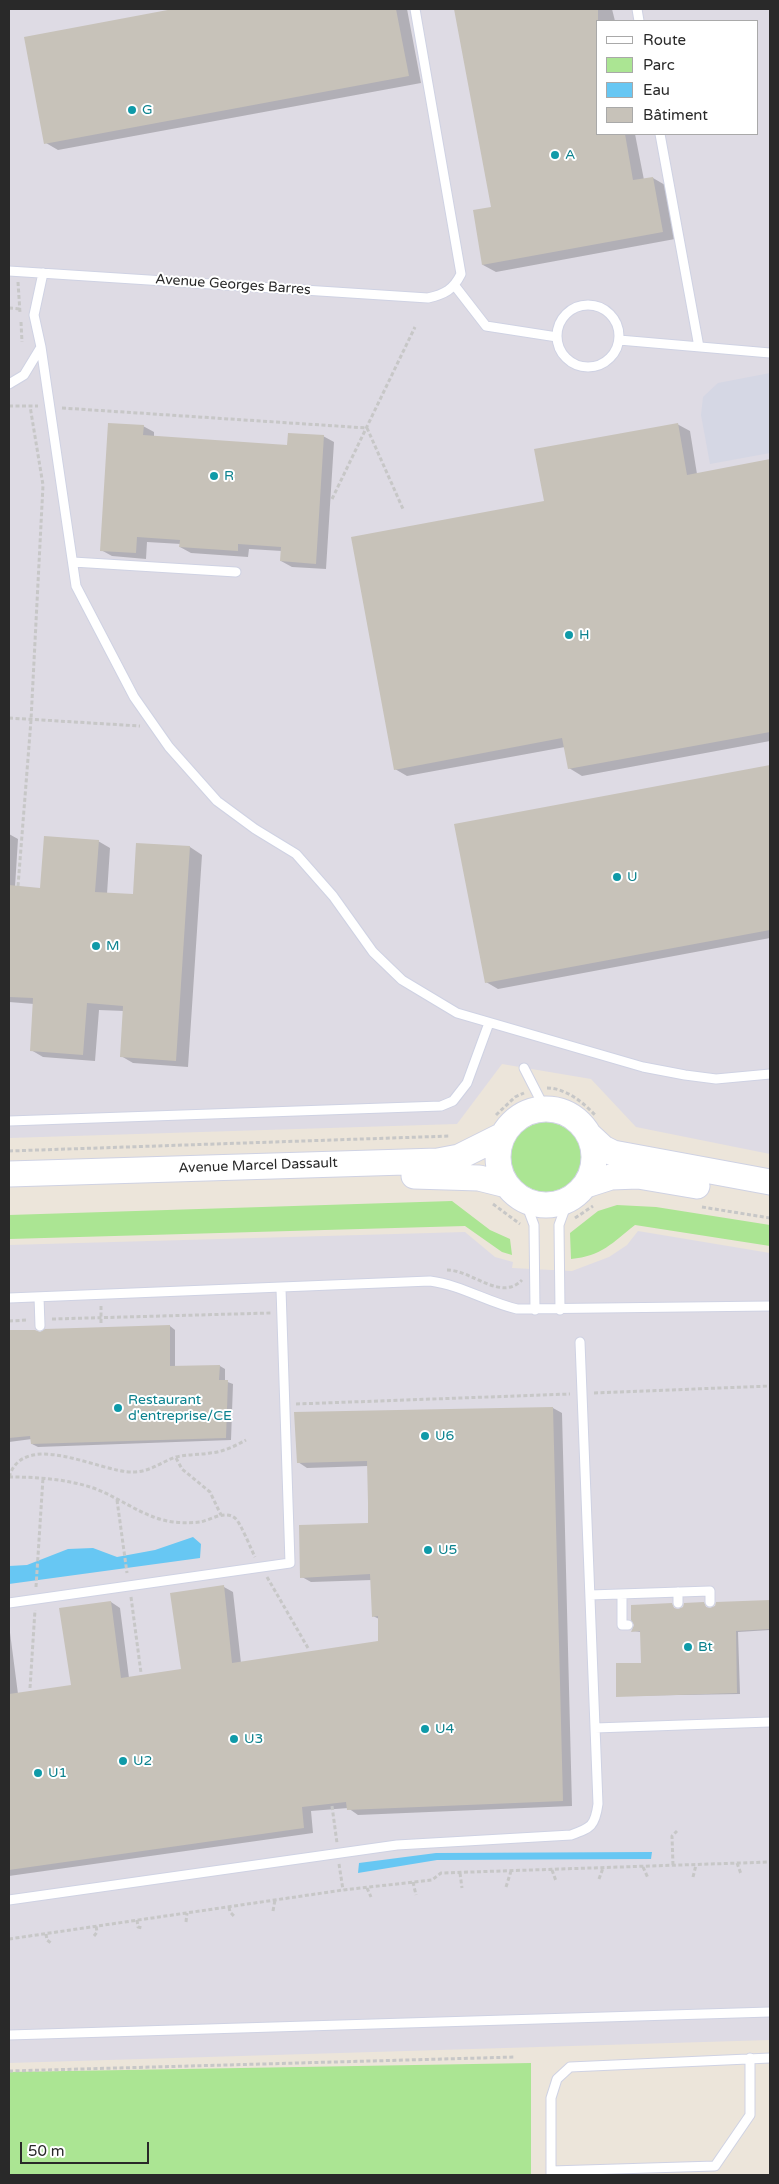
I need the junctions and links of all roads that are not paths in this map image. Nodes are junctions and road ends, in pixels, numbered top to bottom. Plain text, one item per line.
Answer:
1 (415, 9) edge
2 (660, 135) edge
3 (13, 271) edge
4 (43, 273) junction
5 (455, 286) junction
6 (556, 337) junction
7 (619, 340) junction
8 (41, 347) junction
9 (699, 347) junction
10 (770, 353) edge
11 (9, 384) edge
12 (73, 562) junction
13 (236, 572) dead end
14 (489, 1023) junction
15 (524, 1068) dead end
16 (770, 1074) edge
17 (540, 1099) junction
18 (9, 1121) edge
19 (498, 1127) junction
20 (596, 1128) junction
21 (9, 1174) edge
22 (770, 1182) edge
23 (506, 1186) junction
24 (9, 1188) edge
25 (585, 1195) junction
26 (770, 1199) edge
27 (526, 1201) junction
28 (281, 1289) junction
29 (39, 1297) junction
30 (9, 1298) edge
31 (770, 1306) edge
32 (535, 1310) junction
33 (560, 1310) junction
34 (40, 1323) road end
35 (580, 1342) dead end
36 (678, 1592) junction
37 (622, 1594) junction
38 (590, 1595) junction
39 (710, 1602) dead end
40 (9, 1603) edge
41 (678, 1603) dead end
42 (628, 1625) dead end
43 (770, 1722) edge
44 (595, 1728) junction
45 (9, 1900) edge
46 (770, 2012) edge
47 (9, 2035) edge
48 (750, 2058) junction
49 (770, 2058) edge
50 (551, 2173) edge

1 - 5 lane
2 - 9 lane
3 - 4 lane, Avenue Georges Barres
4 - 5 lane, Avenue Georges Barres
4 - 8 lane
5 - 6 lane
6 - 7 lane
6 - 7 lane
7 - 9 lane
8 - 11 lane
8 - 12 lane
9 - 10 lane
12 - 13 lane
12 - 14 lane
14 - 16 lane
14 - 18 lane
15 - 17 lane
17 - 19 main road
17 - 20 main road
19 - 21 main road, Avenue Marcel Dassault
19 - 23 main road
20 - 22 main road
20 - 25 main road
23 - 24 main road, Avenue Marcel Dassault
23 - 27 main road
25 - 26 main road
25 - 27 main road
25 - 33 lane
27 - 32 lane
28 - 29 lane
28 - 32 lane
28 - 40 lane
29 - 30 lane
29 - 34 lane
31 - 33 lane
32 - 33 lane
35 - 38 lane
36 - 37 lane
36 - 39 lane
36 - 41 lane
37 - 38 lane
37 - 42 lane
38 - 44 lane
43 - 44 lane
44 - 45 lane
46 - 47 lane
48 - 49 lane
48 - 50 lane
48 - 50 lane

